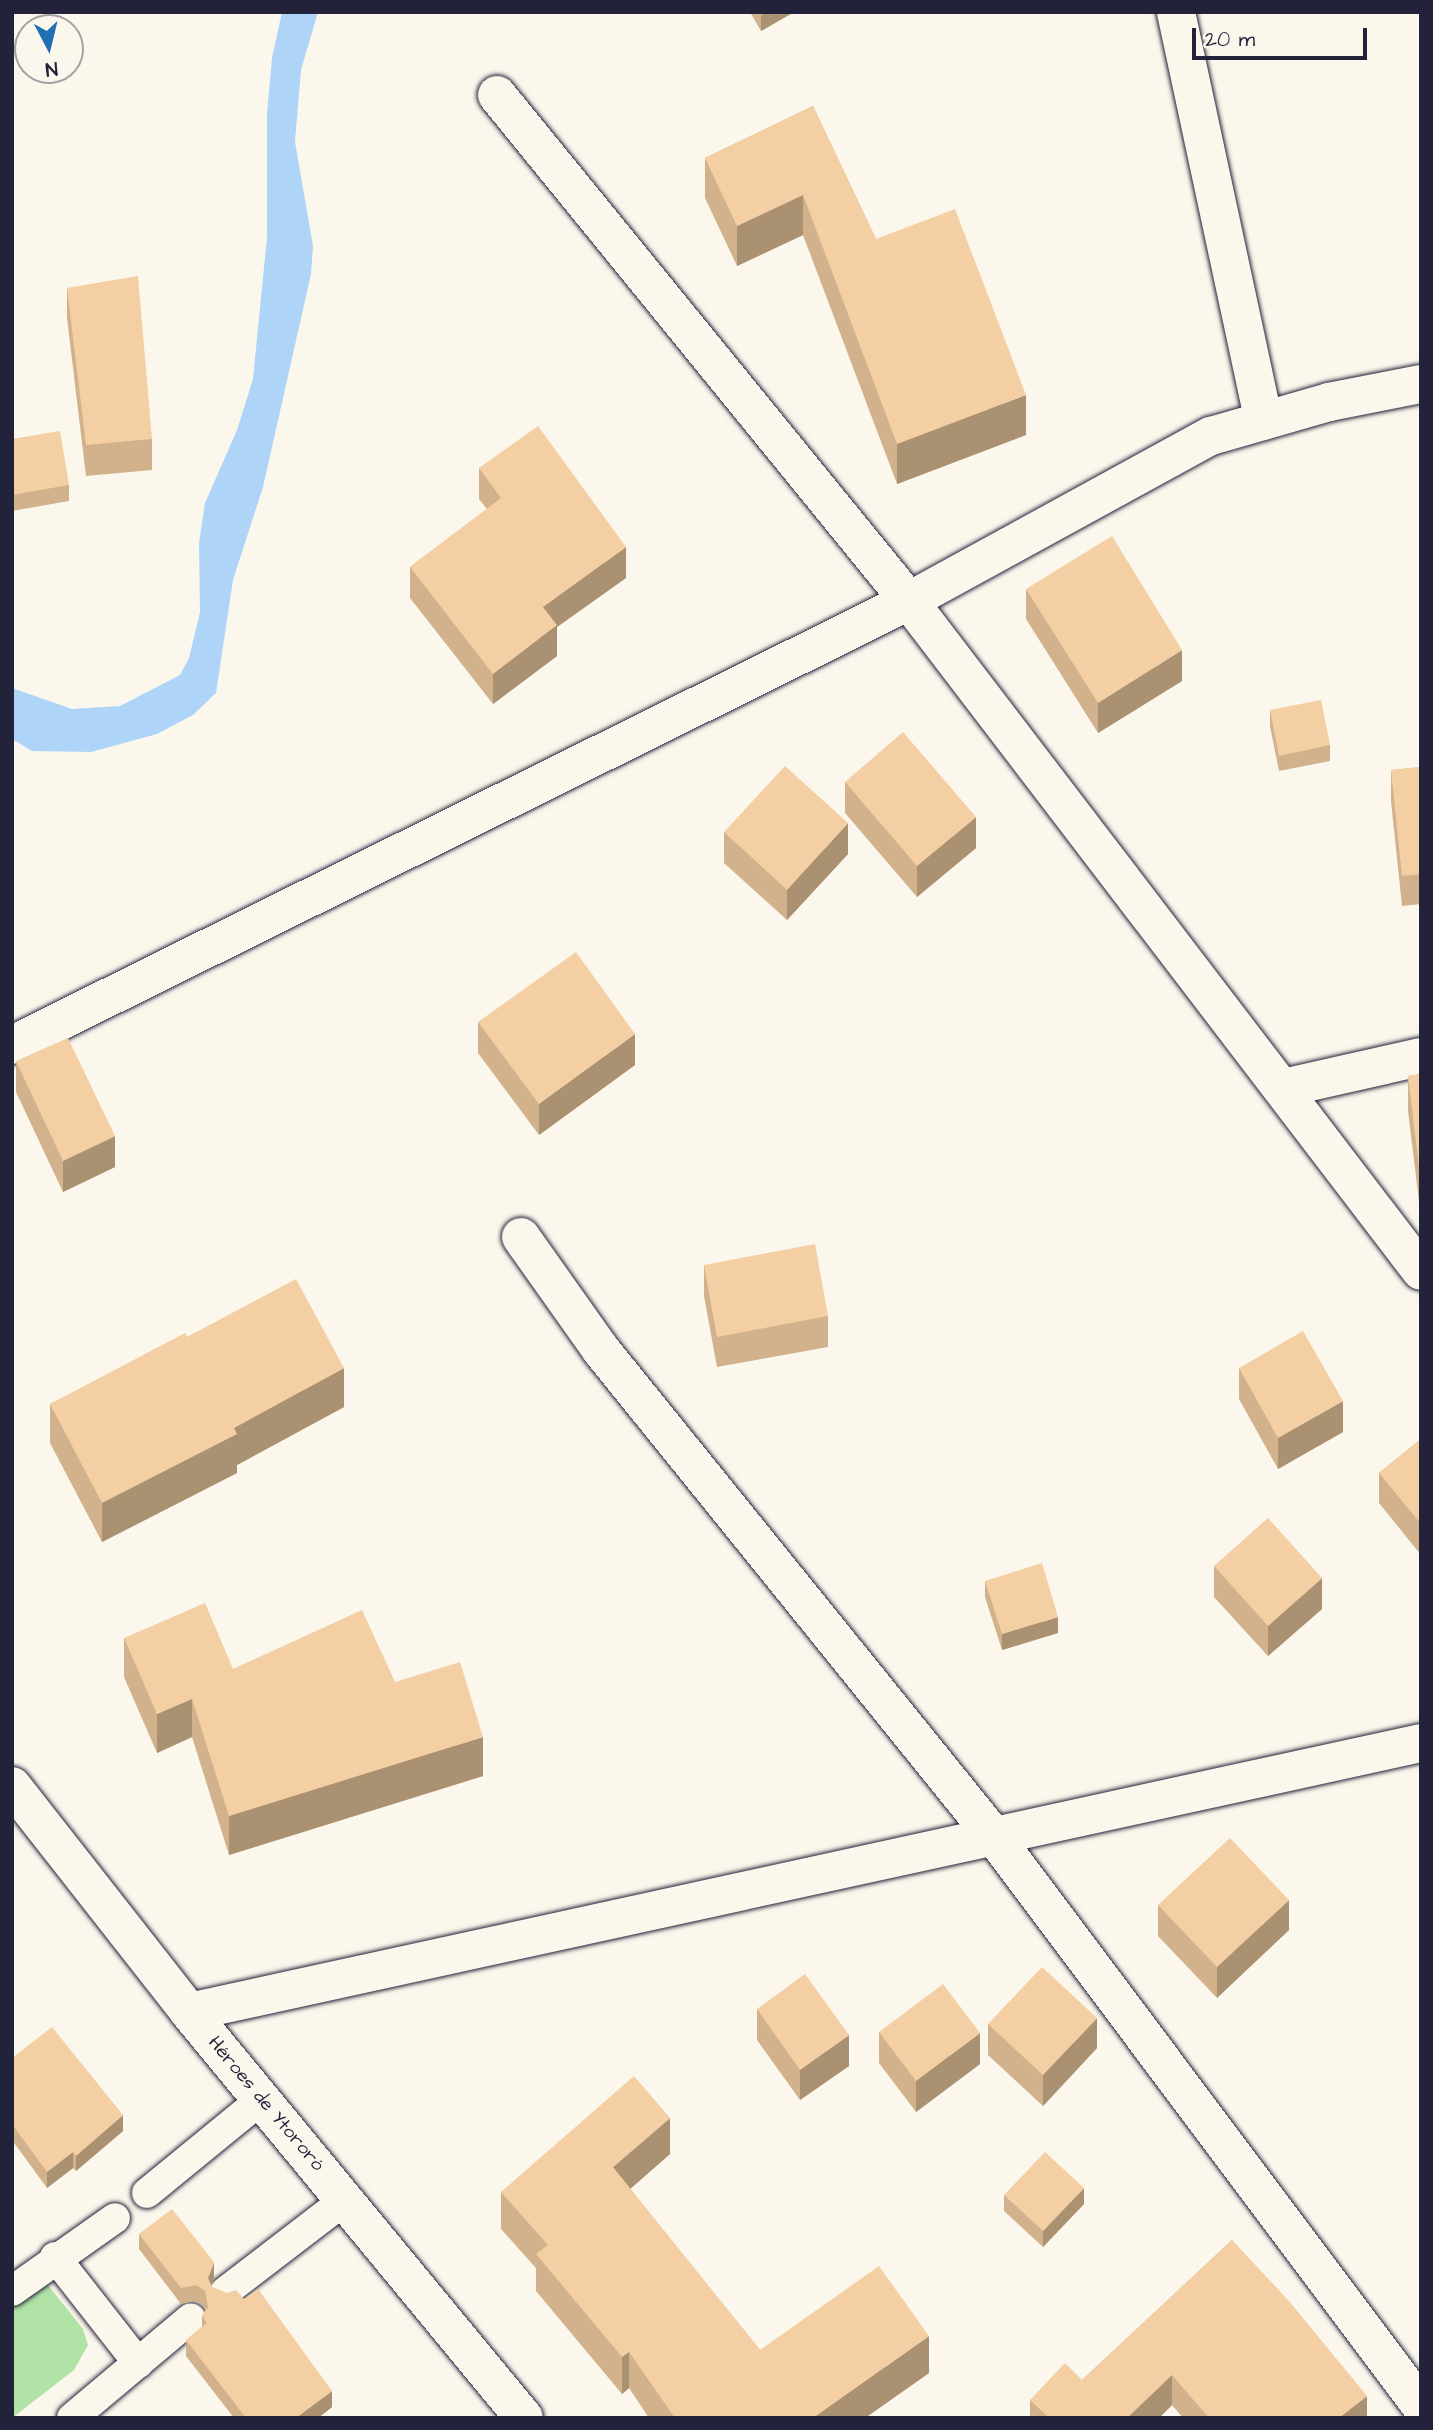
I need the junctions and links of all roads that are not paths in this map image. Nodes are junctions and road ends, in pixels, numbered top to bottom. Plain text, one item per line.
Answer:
1 (1176, 12) edge
2 (497, 95) dead end
3 (1421, 384) edge
4 (1264, 421) junction
5 (909, 601) junction
6 (12, 1045) edge
7 (1421, 1056) edge
8 (1283, 1088) junction
9 (521, 1237) dead end
10 (1421, 1271) edge
11 (1421, 1743) edge
12 (12, 1786) edge
13 (996, 1839) junction
14 (189, 2012) junction
15 (263, 2098) junction
16 (147, 2193) dead end
17 (346, 2199) junction
18 (115, 2218) dead end
19 (55, 2257) junction
20 (12, 2291) edge
21 (225, 2292) edge
22 (191, 2318) dead end
23 (138, 2363) junction
24 (1421, 2406) edge
25 (72, 2418) edge
26 (524, 2418) edge

1 - 4 street
2 - 5 street
3 - 4 street
4 - 5 street
5 - 6 street
5 - 8 street
7 - 8 street
8 - 10 street
9 - 13 street
11 - 13 street
12 - 14 street, Héroes de Ytororó
13 - 14 street
13 - 24 street
14 - 15 street, Héroes de Ytororó
15 - 16 lane
15 - 17 street, Héroes de Ytororó
17 - 21 lane
17 - 26 street, Héroes de Ytororó
18 - 19 lane
19 - 20 lane
19 - 23 lane
22 - 23 lane
23 - 25 lane

